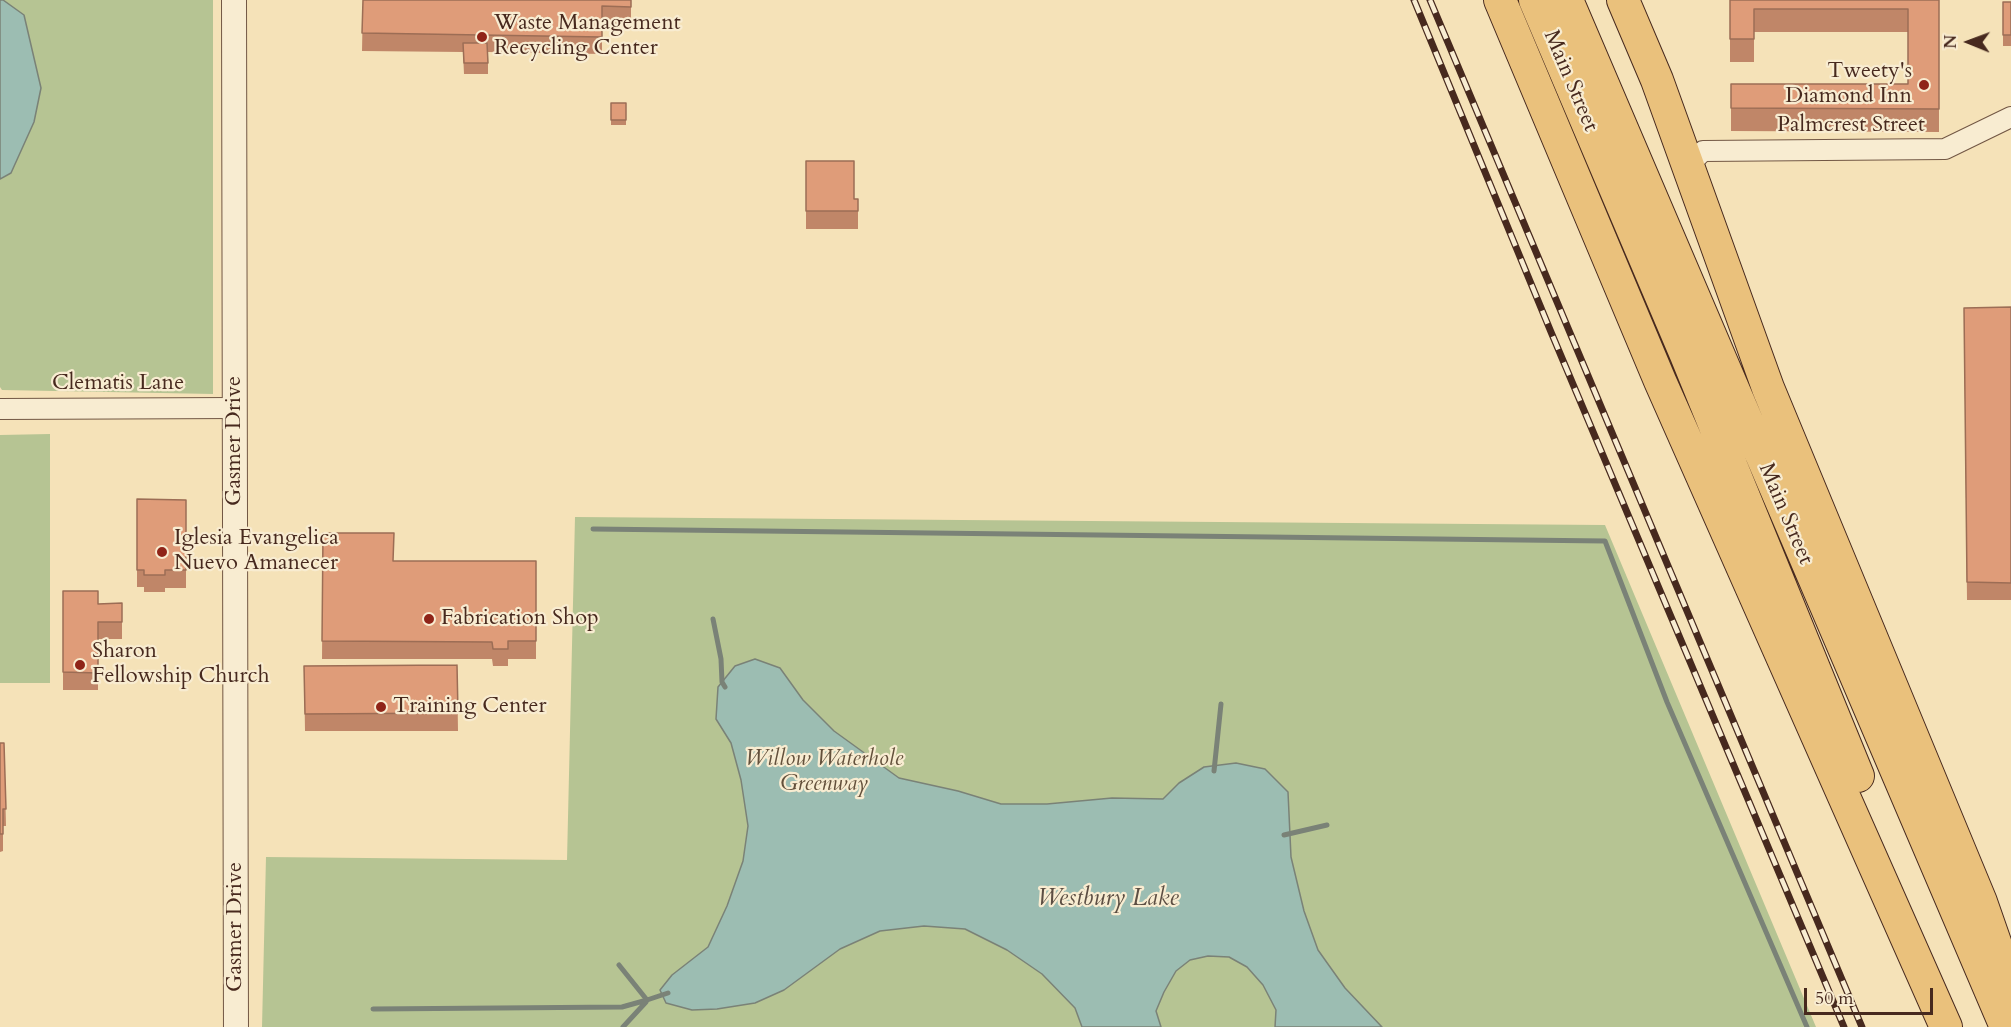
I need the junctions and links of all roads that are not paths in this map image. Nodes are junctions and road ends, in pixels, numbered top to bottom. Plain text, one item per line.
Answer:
1 (234, 0) edge
2 (1500, 0) edge
3 (1535, 0) edge
4 (1567, 0) edge
5 (1623, 0) edge
6 (2011, 117) edge
7 (1689, 165) junction
8 (1699, 350) junction
9 (235, 408) junction
10 (0, 409) edge
11 (2011, 988) edge
12 (236, 1027) edge
13 (1946, 1027) edge
14 (1960, 1027) edge
15 (2006, 1027) edge

1 - 9 street, Gasmer Drive
2 - 13 highway
3 - 8 highway, Main Street
4 - 8 highway, Main Street
5 - 7 highway
6 - 7 street, Palmcrest Street
7 - 11 highway
8 - 14 highway, Main Street
8 - 15 highway, Main Street
9 - 10 street, Clematis Lane
9 - 12 street, Gasmer Drive

